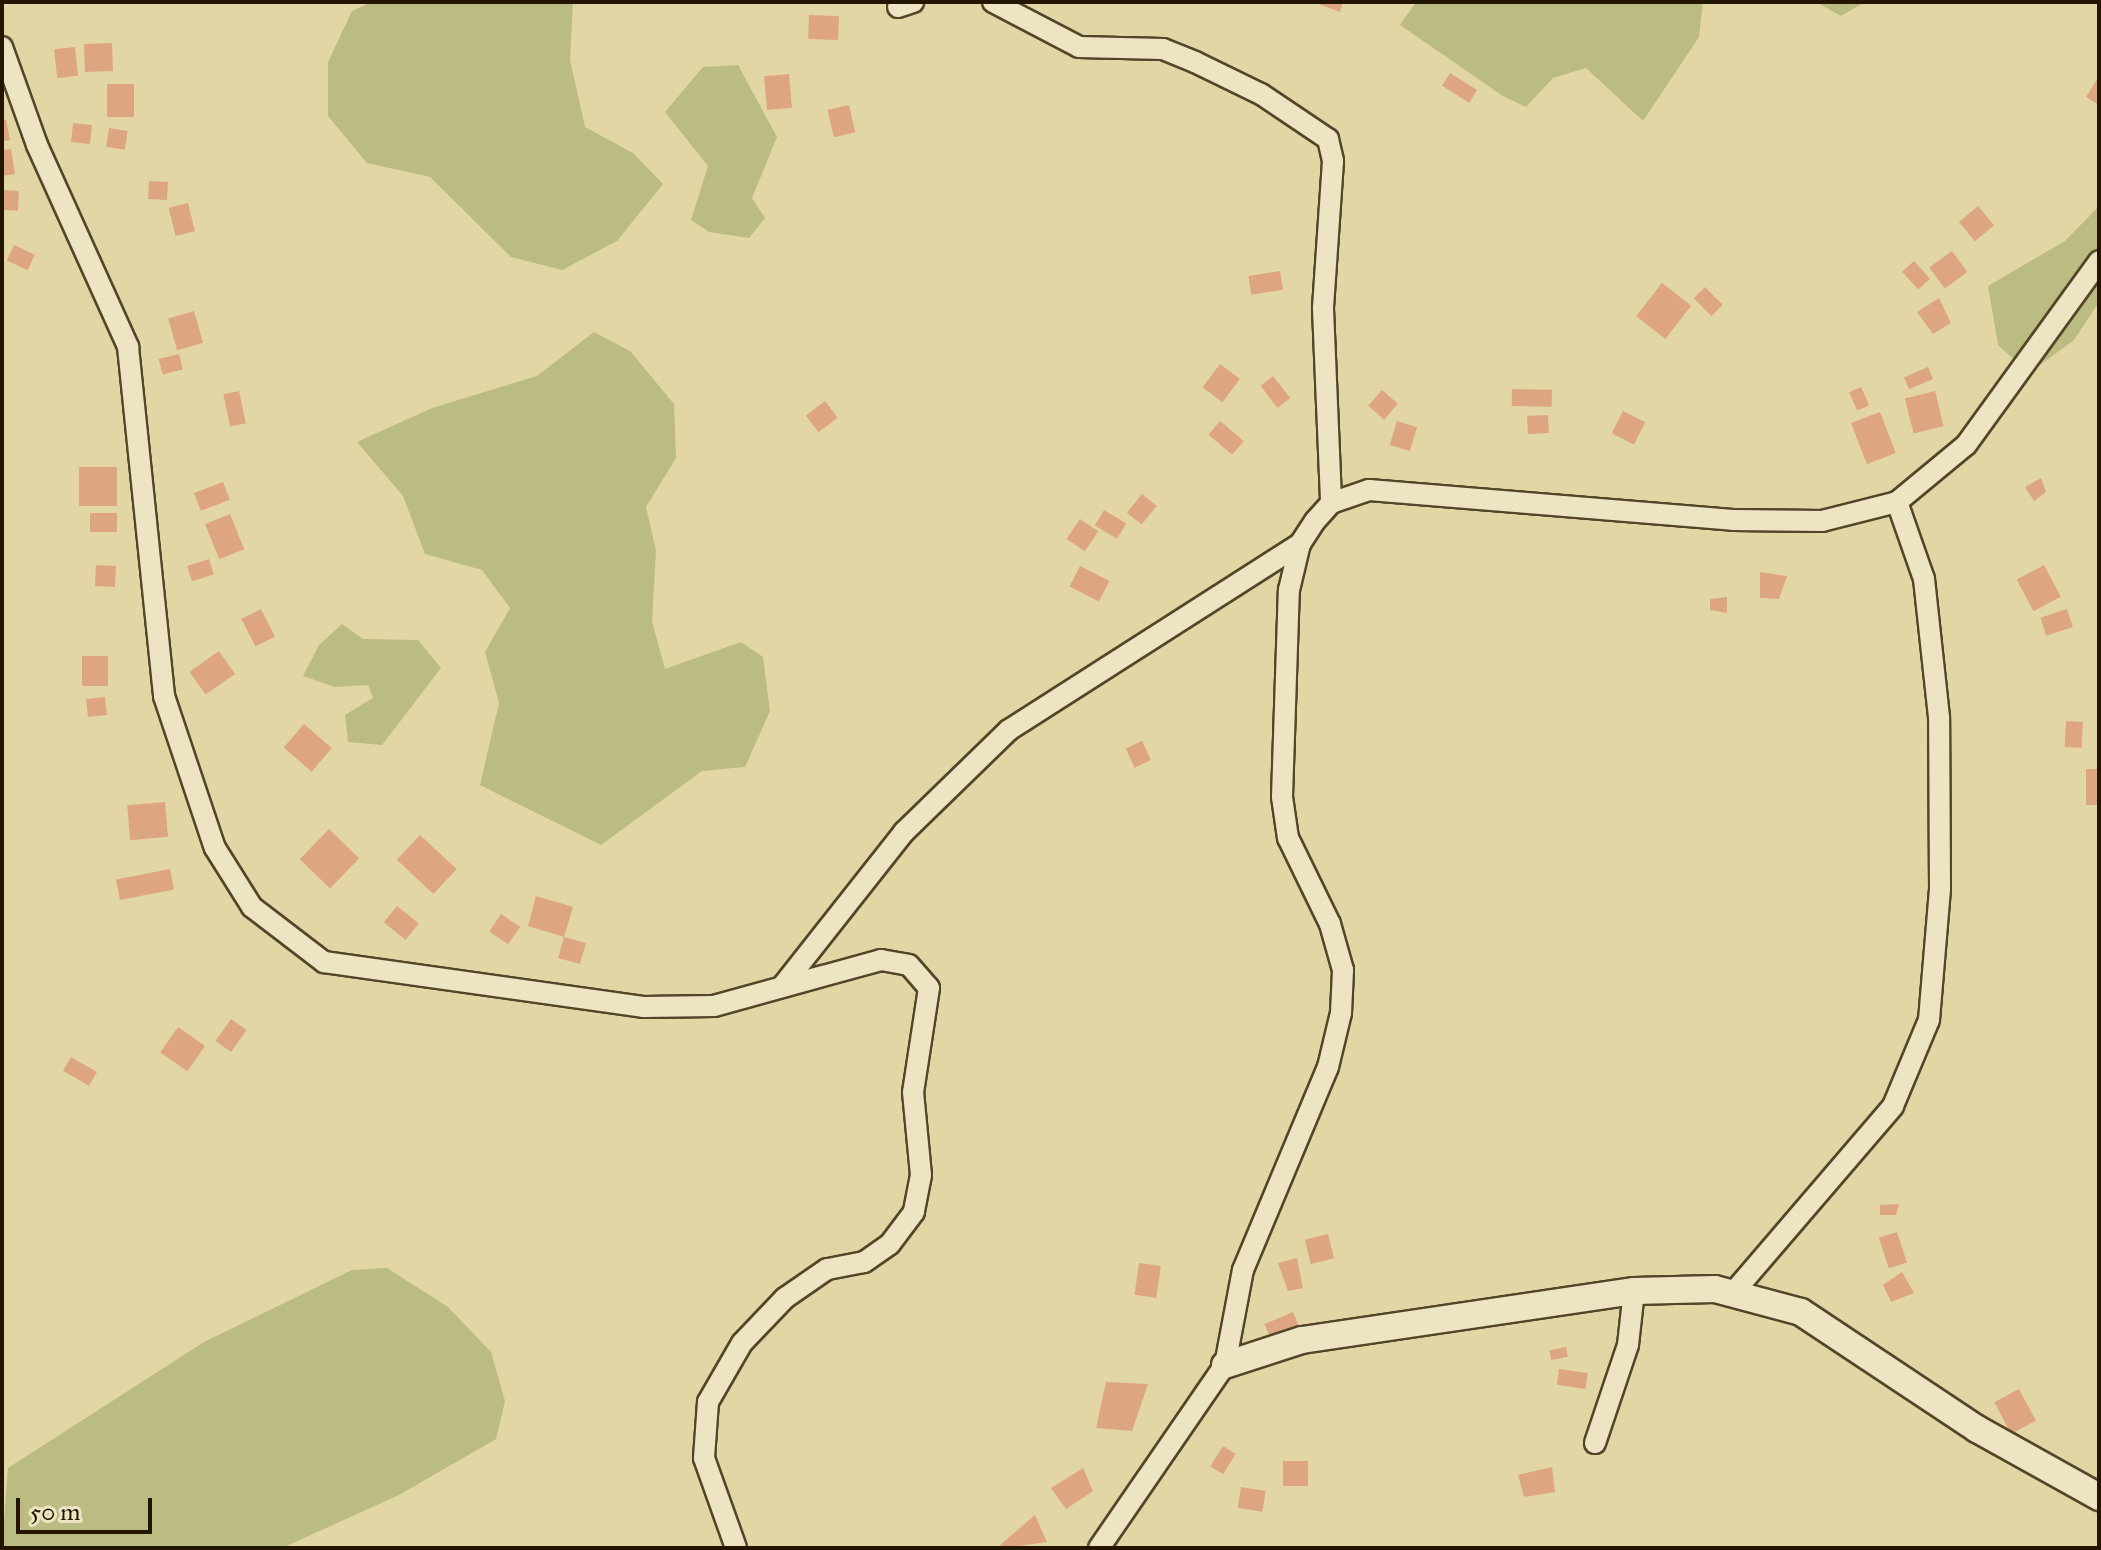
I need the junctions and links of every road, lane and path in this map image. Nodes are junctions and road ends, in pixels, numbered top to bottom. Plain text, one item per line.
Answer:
1 (993, 2) edge
2 (2, 47) edge
3 (2099, 261) edge
4 (1897, 502) junction
5 (1331, 503) junction
6 (1300, 544) junction
7 (784, 984) junction
8 (1634, 1291) junction
9 (1733, 1293) junction
10 (1225, 1365) junction
11 (1595, 1443) dead end
12 (2099, 1497) edge
13 (736, 1548) edge
14 (1099, 1548) edge

1 - 5 street
2 - 7 street
3 - 4 street
4 - 5 street
4 - 9 street
5 - 6 street
6 - 7 street
6 - 10 street
7 - 13 street
8 - 9 street
8 - 10 street
8 - 11 street
9 - 12 street
10 - 14 street

